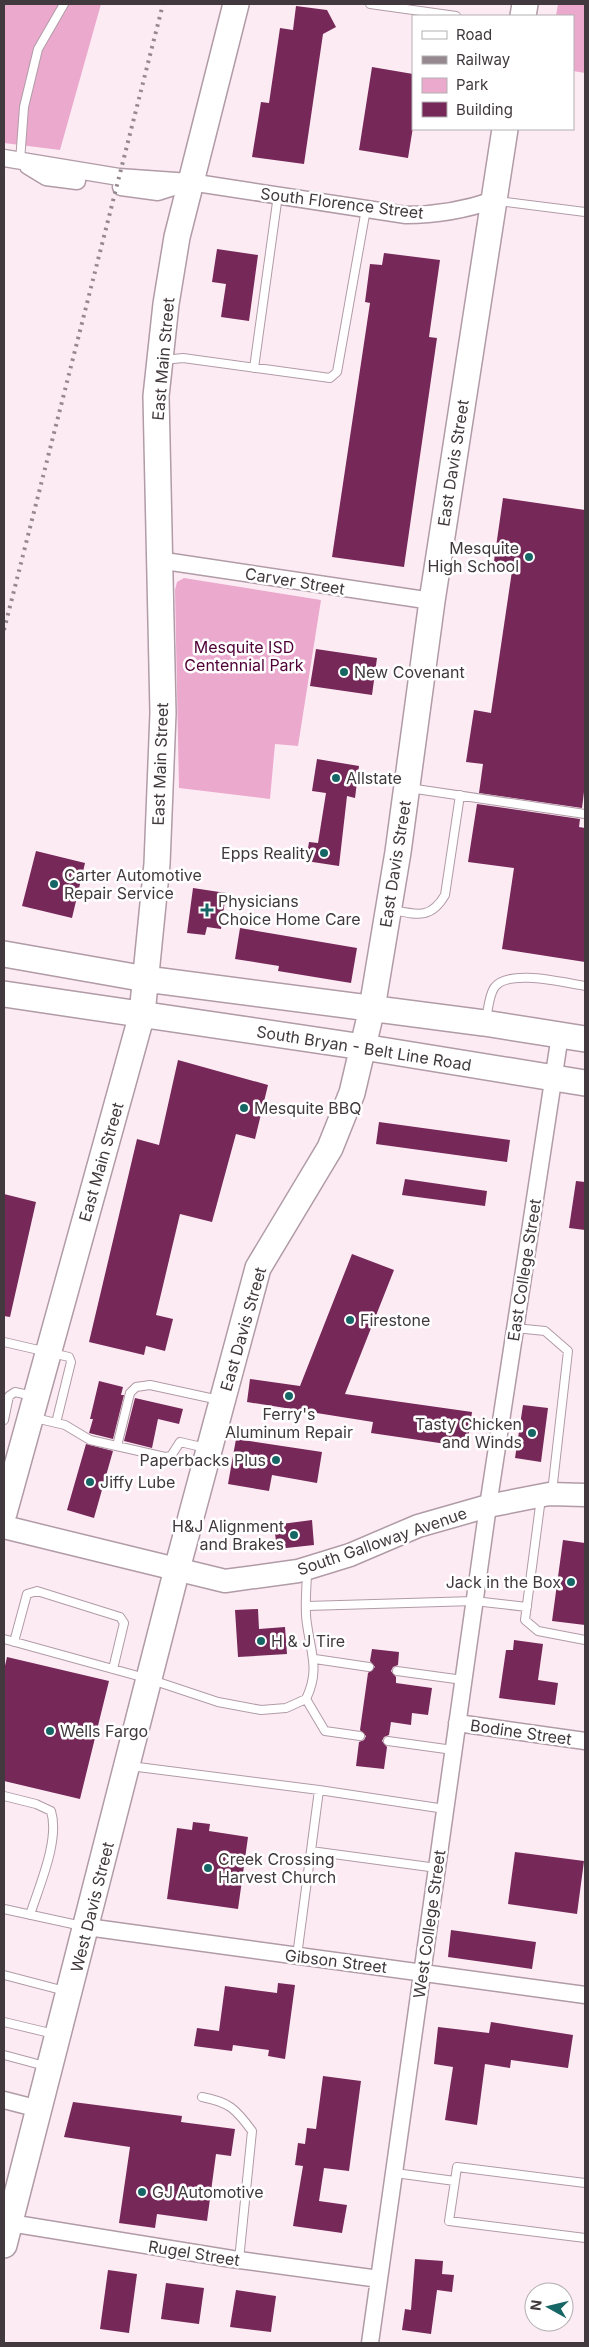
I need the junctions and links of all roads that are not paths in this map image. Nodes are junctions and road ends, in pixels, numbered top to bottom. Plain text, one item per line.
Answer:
1 (64, 4) edge
2 (236, 4) edge
3 (370, 4) edge
4 (449, 15) edge
5 (505, 130) edge
6 (12, 160) edge
7 (190, 182) junction
8 (278, 195) junction
9 (494, 200) junction
10 (366, 208) junction
11 (585, 212) edge
12 (160, 361) junction
13 (254, 368) junction
14 (158, 560) junction
15 (432, 601) junction
16 (406, 788) junction
17 (460, 795) junction
18 (585, 814) edge
19 (388, 910) junction
20 (4, 954) edge
21 (146, 979) junction
22 (585, 986) edge
23 (4, 994) edge
24 (372, 1008) junction
25 (142, 1014) junction
26 (484, 1023) junction
27 (560, 1035) junction
28 (585, 1039) edge
29 (363, 1046) junction
30 (553, 1078) junction
31 (585, 1083) edge
32 (515, 1328) junction
33 (4, 1342) edge
34 (48, 1351) junction
35 (222, 1400) junction
36 (33, 1407) junction
37 (4, 1420) edge
38 (56, 1423) junction
39 (116, 1446) junction
40 (209, 1448) junction
41 (8, 1477) edge
42 (546, 1495) junction
43 (585, 1495) edge
44 (488, 1506) junction
45 (4, 1513) edge
46 (4, 1527) edge
47 (177, 1568) junction
48 (307, 1568) junction
49 (474, 1601) junction
50 (307, 1606) junction
51 (527, 1607) junction
52 (4, 1639) edge
53 (585, 1640) edge
54 (14, 1642) junction
55 (314, 1659) junction
56 (369, 1667) dead end
57 (113, 1669) junction
58 (397, 1671) dead end
59 (149, 1679) junction
60 (463, 1680) junction
61 (306, 1699) junction
62 (457, 1723) junction
63 (360, 1736) dead end
64 (388, 1741) dead end
65 (585, 1741) edge
66 (453, 1750) junction
67 (128, 1766) junction
68 (319, 1790) junction
69 (4, 1796) edge
70 (444, 1809) junction
71 (311, 1851) junction
72 (437, 1868) junction
73 (4, 1909) edge
74 (30, 1915) junction
75 (86, 1927) junction
76 (297, 1956) junction
77 (422, 1972) junction
78 (4, 1975) edge
79 (70, 1992) junction
80 (585, 1995) edge
81 (4, 2022) edge
82 (58, 2035) junction
83 (4, 2055) edge
84 (50, 2067) junction
85 (202, 2097) dead end
86 (4, 2100) edge
87 (39, 2109) junction
88 (395, 2173) junction
89 (455, 2180) junction
90 (585, 2183) edge
91 (7, 2234) edge
92 (585, 2238) edge
93 (239, 2260) junction
94 (379, 2279) junction
95 (370, 2343) edge

1 - 6 lane
2 - 7 main road, East Main Street
3 - 4 lane
5 - 9 main road, East Davis Street
6 - 7 street, South Florence Street
6 - 7 street
7 - 8 street, South Florence Street
7 - 12 main road, East Main Street
8 - 10 street, South Florence Street
8 - 13 lane
9 - 10 street, South Florence Street
9 - 11 lane
9 - 15 main road, East Davis Street
10 - 13 lane
12 - 13 lane
12 - 14 main road, East Main Street
14 - 15 street, Carver Street
14 - 21 main road, East Main Street
15 - 16 main road, East Davis Street
16 - 17 lane
16 - 19 main road, East Davis Street
17 - 18 lane
17 - 19 lane
19 - 24 main road, East Davis Street
20 - 21 main road
21 - 24 main road
21 - 25 main road, East Main Street
22 - 26 lane
23 - 25 main road, South Bryan - Belt Line Road
24 - 26 main road
24 - 29 main road, East Davis Street
25 - 29 main road, South Bryan - Belt Line Road
25 - 34 main road, East Main Street
26 - 27 main road
27 - 28 main road
27 - 30 street, East College Street
29 - 30 main road, South Bryan - Belt Line Road
29 - 35 main road, East Davis Street
30 - 31 main road, South Bryan - Belt Line Road
30 - 32 street, East College Street
32 - 42 lane
32 - 44 street, East College Street
33 - 34 lane
34 - 36 main road, East Main Street
34 - 38 lane
35 - 39 lane
35 - 40 main road, East Davis Street
36 - 37 lane
36 - 38 lane
36 - 41 main road, East Main Street
38 - 39 lane
39 - 40 lane
40 - 47 main road, East Davis Street
41 - 45 main road, East Main Street
42 - 43 main road, South Galloway Avenue
42 - 44 main road, South Galloway Avenue
42 - 51 lane
44 - 48 main road, South Galloway Avenue
44 - 49 street, West College Street
46 - 47 main road, South Galloway Avenue
47 - 48 main road, South Galloway Avenue
47 - 59 main road, West Davis Street
48 - 50 lane
49 - 50 lane
49 - 51 lane
49 - 60 street, West College Street
50 - 55 lane
51 - 53 lane
52 - 54 lane
54 - 57 lane
54 - 57 lane
55 - 56 lane
55 - 61 lane
57 - 59 lane
58 - 60 lane
59 - 61 lane
59 - 67 main road, West Davis Street
60 - 62 street, West College Street
61 - 63 lane
62 - 65 street, Bodine Street
62 - 66 street, West College Street
64 - 66 lane
66 - 70 street, West College Street
67 - 68 lane
67 - 75 main road, West Davis Street
68 - 70 lane
68 - 71 lane
69 - 74 lane
70 - 72 street, West College Street
71 - 72 lane
71 - 76 lane
72 - 77 street, West College Street
73 - 74 lane
74 - 75 lane
75 - 76 street, Gibson Street
75 - 79 main road, West Davis Street
76 - 77 street, Gibson Street
77 - 80 street, Gibson Street
77 - 88 street, West College Street
78 - 79 lane
79 - 82 main road, West Davis Street
81 - 82 lane
82 - 84 main road, West Davis Street
83 - 84 lane
84 - 87 main road, West Davis Street
85 - 93 lane
86 - 87 street
87 - 91 main road, West Davis Street
88 - 89 lane
88 - 94 street, West College Street
89 - 90 lane
89 - 92 lane
91 - 93 street, Rugel Street
93 - 94 street, Rugel Street
94 - 95 street, West College Street

